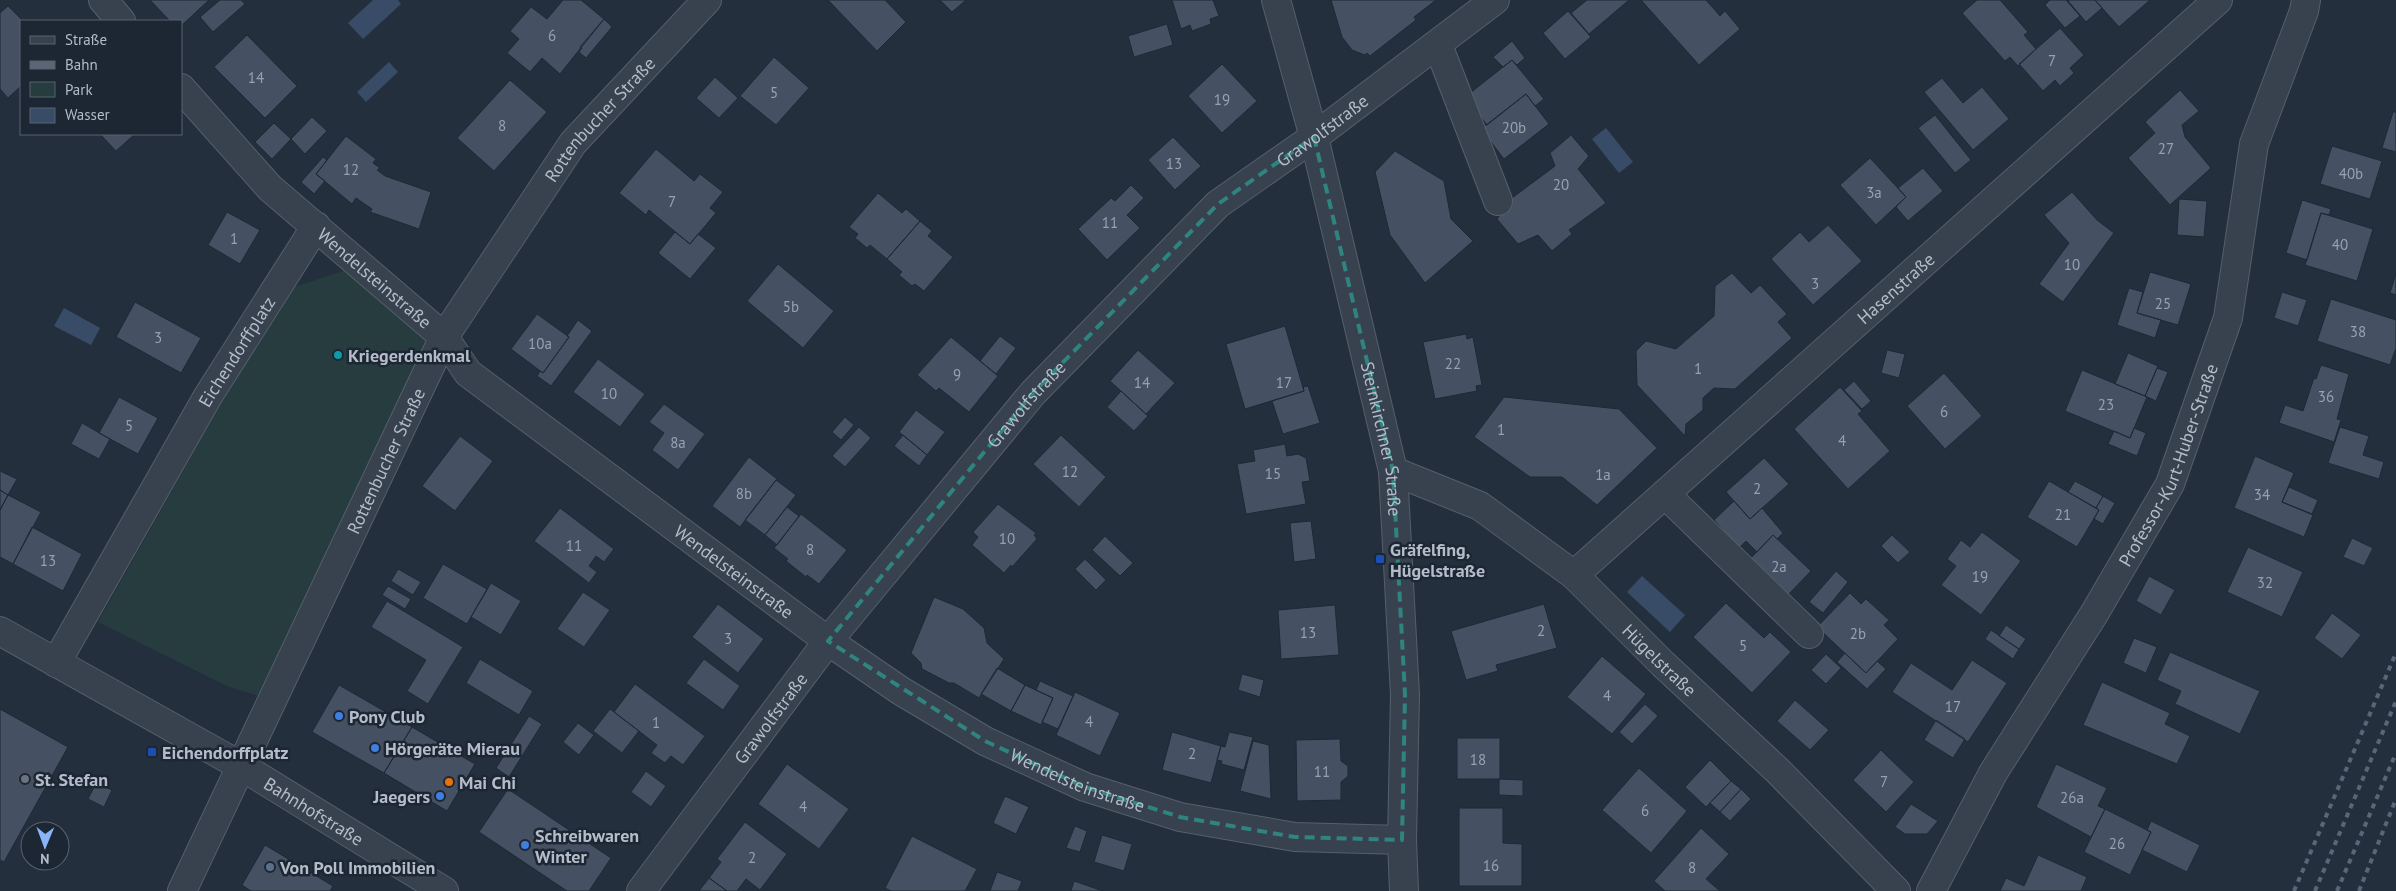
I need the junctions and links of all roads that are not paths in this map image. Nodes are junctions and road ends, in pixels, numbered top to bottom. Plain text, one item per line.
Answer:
1 (103, 0) edge
2 (707, 0) edge
3 (1276, 0) edge
4 (1495, 0) edge
5 (2218, 0) edge
6 (2306, 0) edge
7 (120, 20) edge
8 (1438, 45) junction
9 (182, 89) edge
10 (1314, 136) junction
11 (1498, 201) dead end
12 (316, 226) junction
13 (444, 337) junction
14 (1393, 471) junction
15 (1665, 494) junction
16 (1574, 575) junction
17 (0, 631) edge
18 (1808, 634) dead end
19 (828, 641) junction
20 (56, 663) junction
21 (241, 766) junction
22 (1402, 840) junction
23 (182, 891) edge
24 (444, 891) edge
25 (641, 891) edge
26 (1404, 891) edge
27 (1896, 891) edge
28 (1931, 891) edge

1 - 7 street
2 - 13 street, Rottenbucher Straße
3 - 10 street, Steinkirchner Straße
4 - 8 street, Grawolfstraße
5 - 15 street, Hasenstraße
6 - 28 street, Professor-Kurt-Huber-Straße
8 - 10 street, Grawolfstraße
8 - 11 street
9 - 12 street, Wendelsteinstraße
10 - 14 street, Steinkirchner Straße
10 - 19 street, Grawolfstraße
12 - 13 street, Wendelsteinstraße
12 - 20 street, Eichendorffplatz
13 - 19 street, Wendelsteinstraße
13 - 21 street, Rottenbucher Straße
14 - 16 street, Hügelstraße
14 - 22 street, Steinkirchner Straße
15 - 16 street, Hasenstraße
15 - 18 street
16 - 27 street, Hügelstraße
17 - 20 street, Bahnhofstraße
19 - 22 street, Wendelsteinstraße
19 - 25 street, Grawolfstraße
20 - 21 street, Bahnhofstraße
21 - 23 street, Rottenbucher Straße
21 - 24 street, Bahnhofstraße
22 - 26 street, Steinkirchner Straße

